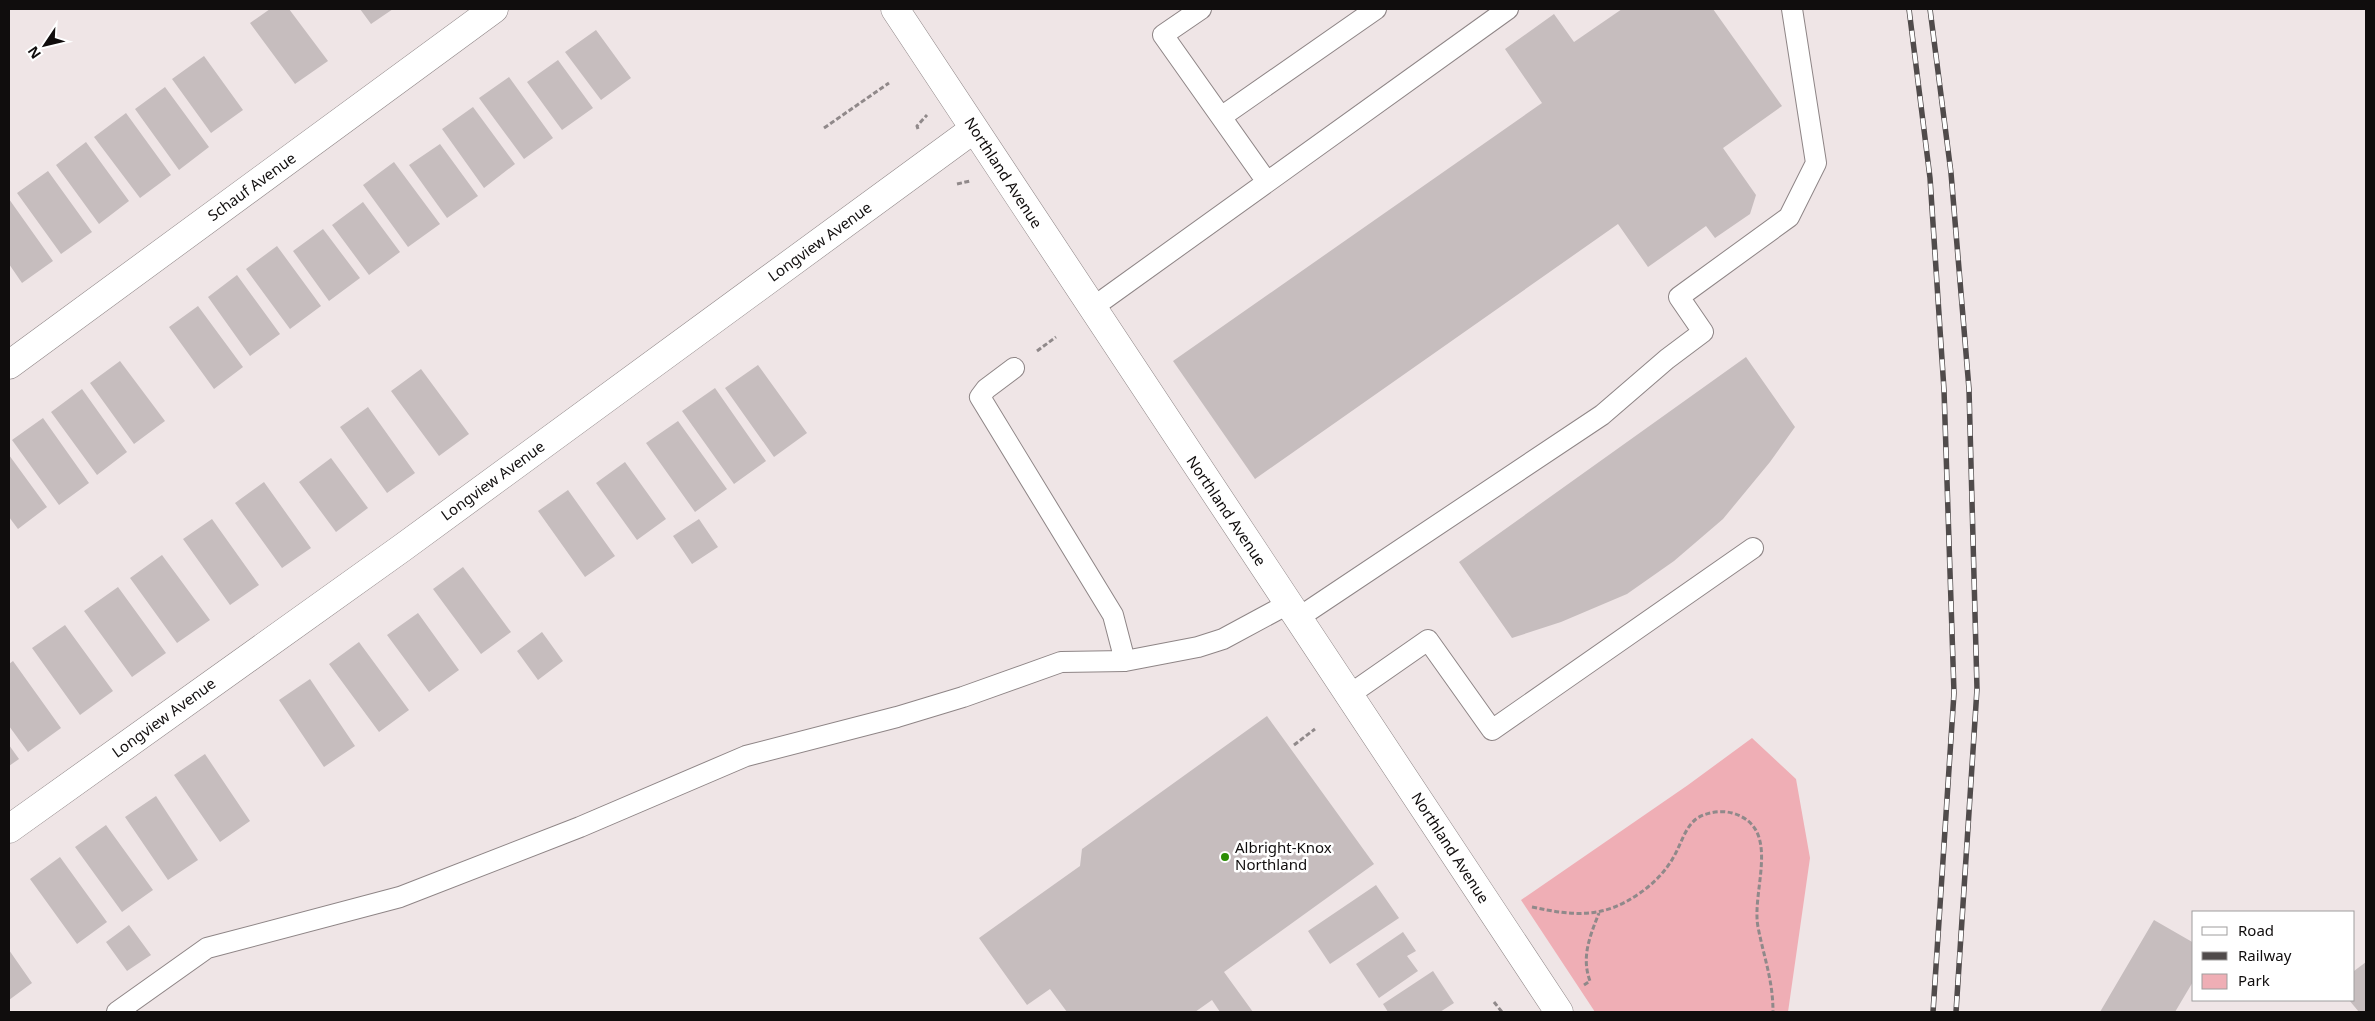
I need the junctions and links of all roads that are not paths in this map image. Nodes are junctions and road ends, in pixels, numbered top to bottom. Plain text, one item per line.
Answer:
1 (494, 9) edge
2 (895, 9) edge
3 (1201, 9) edge
4 (1376, 9) edge
5 (1508, 9) edge
6 (1792, 9) edge
7 (1221, 117) junction
8 (974, 129) junction
9 (1267, 182) junction
10 (1092, 308) junction
11 (9, 365) edge
12 (1014, 368) dead end
13 (1753, 548) dead end
14 (1293, 611) junction
15 (1125, 661) junction
16 (1349, 695) junction
17 (9, 829) edge
18 (1552, 1010) edge
19 (117, 1012) edge

1 - 11 street, Schauf Avenue
2 - 8 street, Northland Avenue
3 - 7 lane
4 - 7 lane
5 - 9 lane
6 - 14 lane
7 - 9 lane
8 - 10 street, Northland Avenue
8 - 17 street, Longview Avenue
9 - 10 lane
10 - 14 street, Northland Avenue
12 - 15 lane
13 - 16 lane
14 - 15 lane
14 - 16 street, Northland Avenue
15 - 19 lane
16 - 18 street, Northland Avenue

